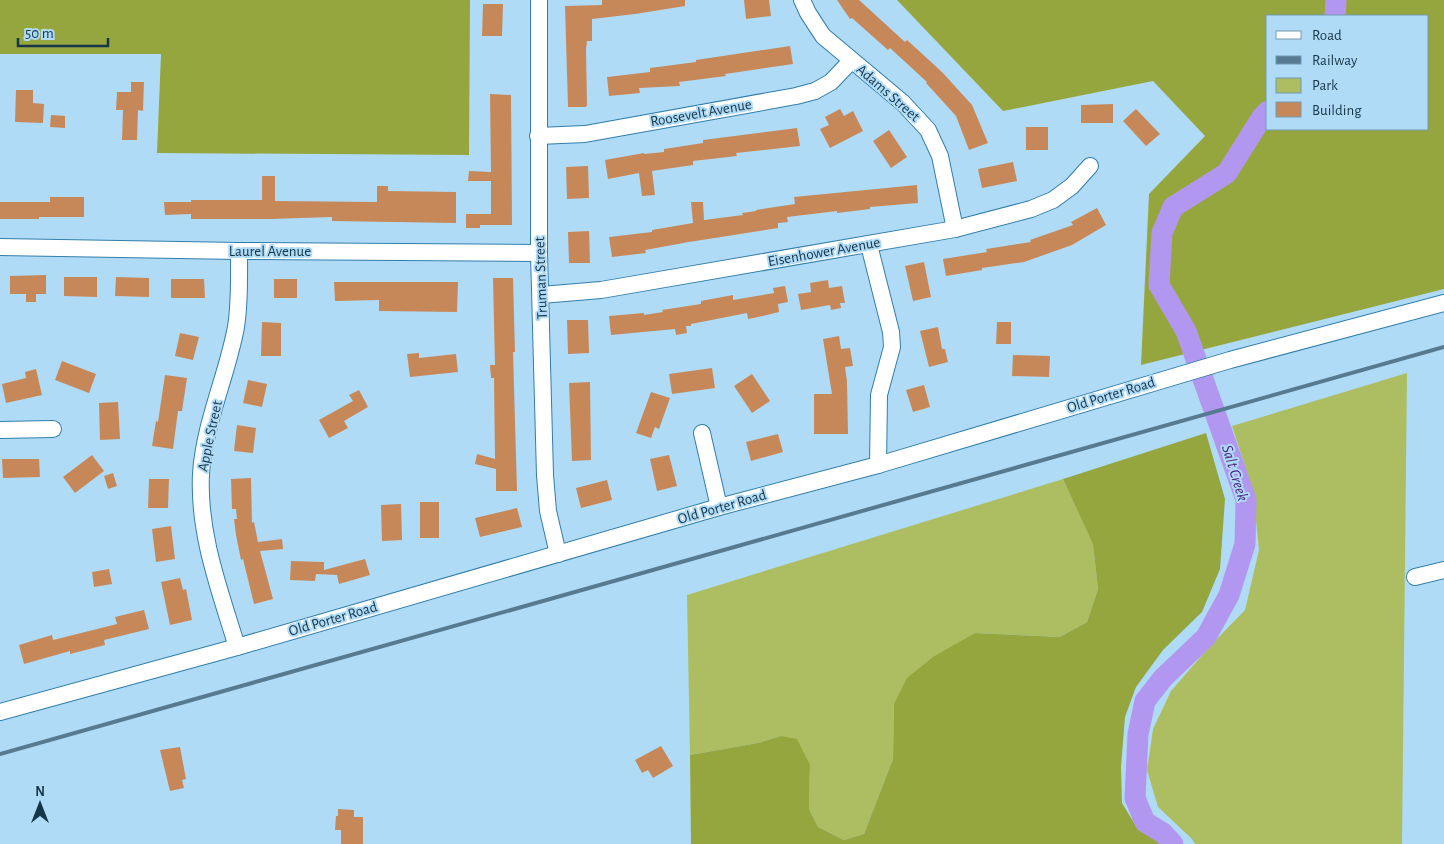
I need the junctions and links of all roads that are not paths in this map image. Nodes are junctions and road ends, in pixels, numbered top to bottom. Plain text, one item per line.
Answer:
1 (539, 0) edge
2 (802, 0) edge
3 (851, 61) junction
4 (538, 136) junction
5 (1090, 166) dead end
6 (955, 228) junction
7 (869, 245) junction
8 (0, 248) edge
9 (240, 251) junction
10 (540, 253) junction
11 (541, 296) junction
12 (1444, 303) edge
13 (53, 429) dead end
14 (0, 430) edge
15 (702, 433) dead end
16 (878, 465) junction
17 (719, 507) junction
18 (558, 554) junction
19 (1444, 570) edge
20 (1415, 577) dead end
21 (237, 647) junction
22 (0, 712) edge

1 - 4 street, Truman Street
2 - 3 street, Adams Street
3 - 4 street, Roosevelt Avenue
3 - 6 street, Adams Street
4 - 10 street, Truman Street
5 - 6 street, Eisenhower Avenue
6 - 7 street, Eisenhower Avenue
7 - 11 street, Eisenhower Avenue
7 - 16 street
8 - 9 street, Laurel Avenue
9 - 10 street, Laurel Avenue
9 - 21 street, Apple Street
10 - 11 street, Truman Street
11 - 18 street, Truman Street
12 - 16 street, Old Porter Road
13 - 14 street
15 - 17 street
16 - 17 street, Old Porter Road
17 - 18 street, Old Porter Road
18 - 21 street, Old Porter Road
19 - 20 street
21 - 22 street, Old Porter Road

